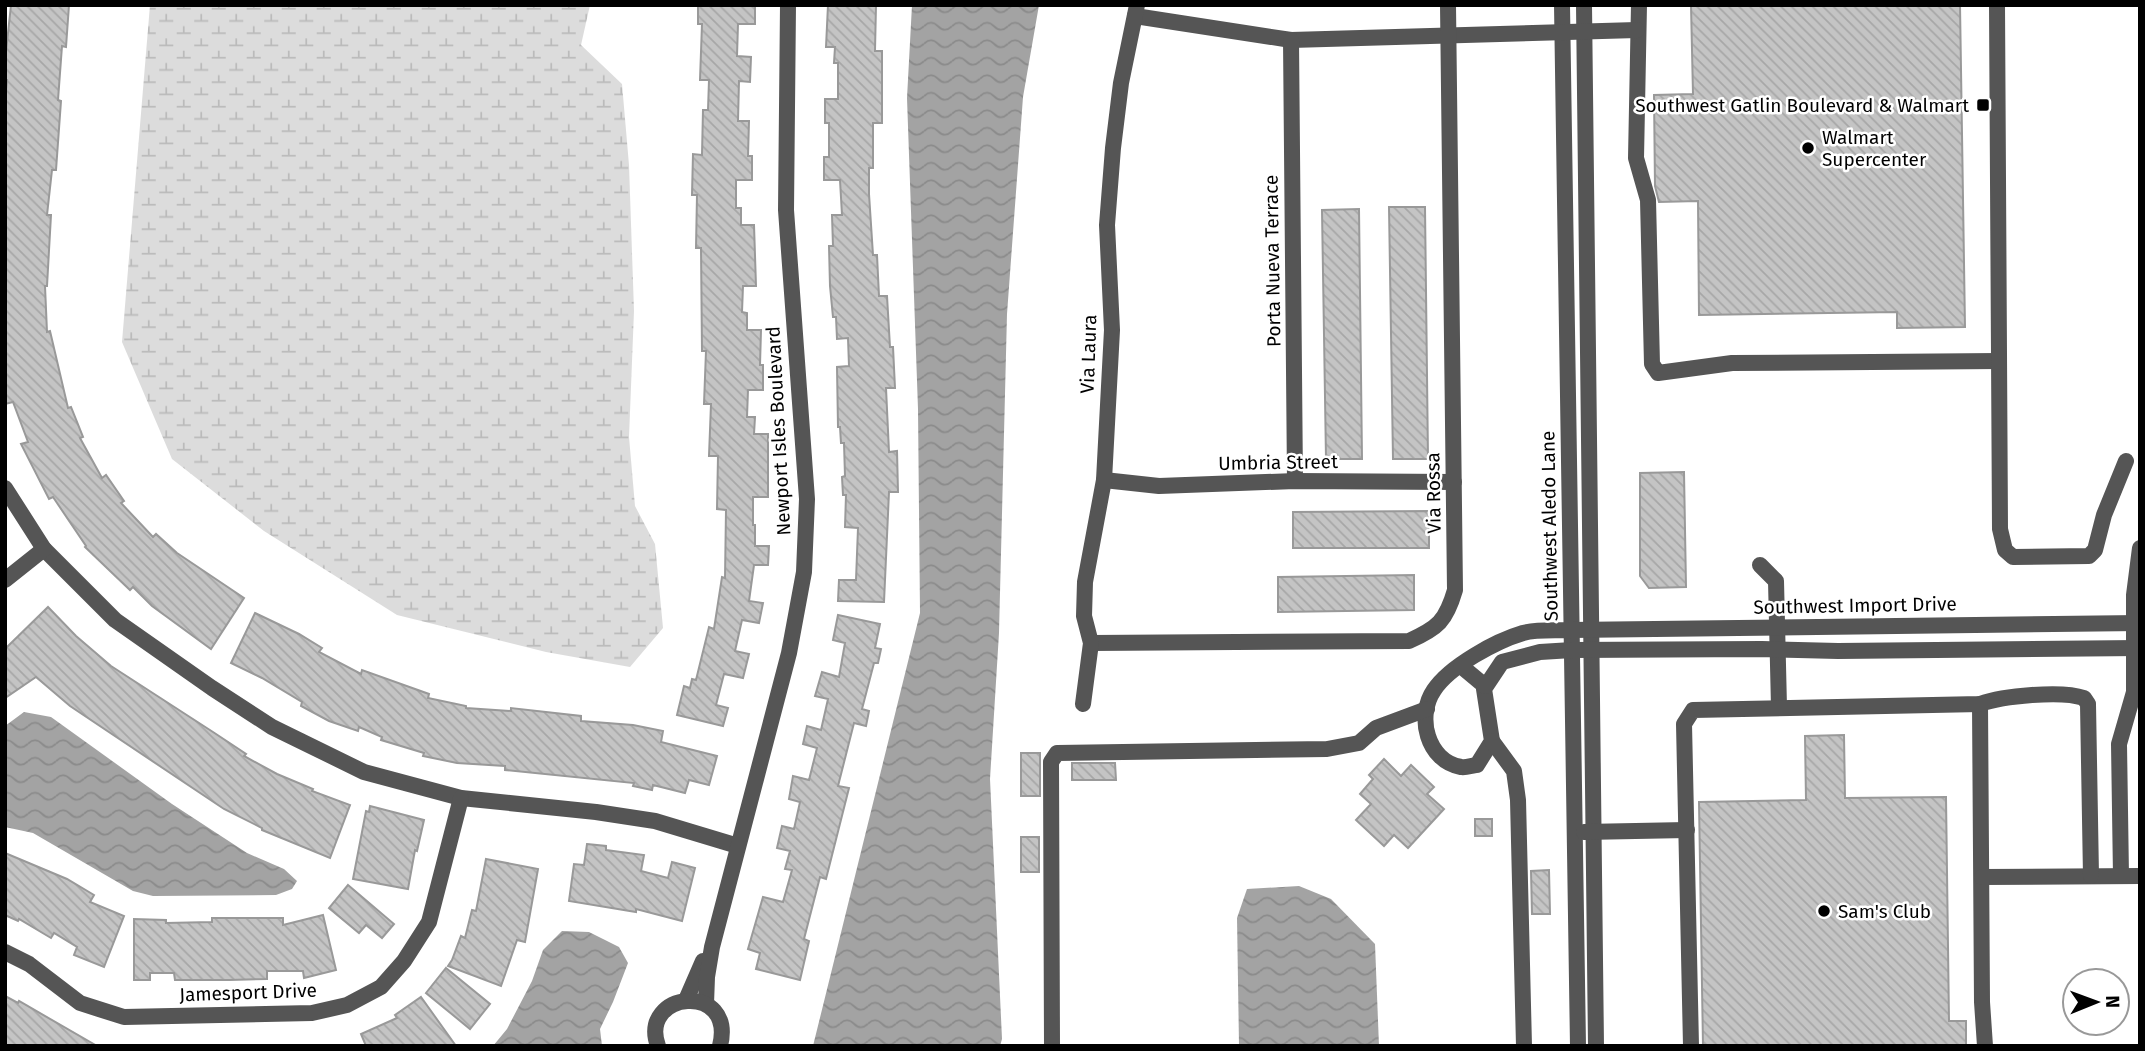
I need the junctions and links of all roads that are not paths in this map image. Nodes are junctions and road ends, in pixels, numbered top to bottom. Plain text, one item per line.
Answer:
1 (788, 5) edge
2 (1448, 5) edge
3 (1562, 5) edge
4 (1584, 5) edge
5 (1639, 5) edge
6 (1997, 5) edge
7 (1136, 11) edge
8 (1637, 30) junction
9 (1563, 32) junction
10 (1585, 32) junction
11 (1449, 36) junction
12 (1291, 40) junction
13 (1999, 361) junction
14 (2126, 461) dead end
15 (1104, 480) junction
16 (1295, 481) junction
17 (1454, 482) junction
18 (5, 488) edge
19 (2140, 548) edge
20 (44, 549) junction
21 (1760, 565) dead end
22 (5, 580) edge
23 (2137, 623) edge
24 (1777, 628) junction
25 (1572, 630) junction
26 (1592, 630) junction
27 (1091, 643) junction
28 (2137, 648) edge
29 (1778, 649) junction
30 (1572, 650) junction
31 (1593, 650) junction
32 (1461, 666) junction
33 (1485, 687) junction
34 (1083, 704) dead end
35 (1980, 704) junction
36 (1779, 707) junction
37 (1427, 709) junction
38 (1492, 741) junction
39 (461, 799) junction
40 (1686, 830) junction
41 (1575, 832) junction
42 (1594, 832) junction
43 (738, 846) junction
44 (2091, 876) junction
45 (2121, 876) junction
46 (2140, 876) edge
47 (1982, 877) junction
48 (712, 947) junction
49 (5, 952) edge
50 (686, 1000) junction
51 (706, 1004) junction
52 (657, 1046) edge
53 (720, 1046) edge
54 (1052, 1046) edge
55 (1524, 1046) edge
56 (1578, 1046) edge
57 (1596, 1046) edge
58 (1691, 1046) edge
59 (1985, 1046) edge

1 - 43 street, Newport Isles Boulevard
2 - 11 street, Via Rossa
3 - 9 street, Southwest Aledo Lane
4 - 10 street
5 - 8 street
6 - 13 street
7 - 12 street
7 - 15 street, Via Laura
8 - 10 street
8 - 13 street
9 - 10 street
9 - 11 street
9 - 25 street, Southwest Aledo Lane
10 - 26 street
11 - 12 street
11 - 17 street, Via Rossa
12 - 16 street, Porta Nueva Terrace
13 - 14 street
15 - 16 street, Umbria Street
15 - 27 street, Via Laura
16 - 17 street, Umbria Street
17 - 27 street, Via Rossa
18 - 20 street
19 - 23 street
20 - 22 street
20 - 39 street
21 - 24 street
23 - 24 street, Southwest Import Drive
23 - 28 street
24 - 26 street, Southwest Import Drive
24 - 29 street
25 - 26 street, Southwest Import Drive
25 - 30 street, Southwest Aledo Lane
25 - 32 street, Southwest Import Drive
26 - 31 street
27 - 34 street, Via Laura
28 - 29 street
28 - 45 street
29 - 31 street
29 - 36 street
30 - 31 street
30 - 33 street
30 - 41 street, Southwest Aledo Lane
31 - 42 street
32 - 33 street
32 - 37 street
33 - 38 street
35 - 36 street
35 - 44 street
35 - 47 street
36 - 40 street
37 - 38 street
37 - 54 street
38 - 55 street
39 - 43 street
39 - 49 street, Jamesport Drive
40 - 42 street
40 - 58 street
41 - 42 street
41 - 56 street, Southwest Aledo Lane
42 - 57 street
43 - 48 street, Newport Isles Boulevard
44 - 45 street
44 - 47 street
45 - 46 street
47 - 59 street
48 - 50 street, Newport Isles Boulevard
48 - 51 street, Newport Isles Boulevard
50 - 51 street
50 - 52 street
51 - 53 street

